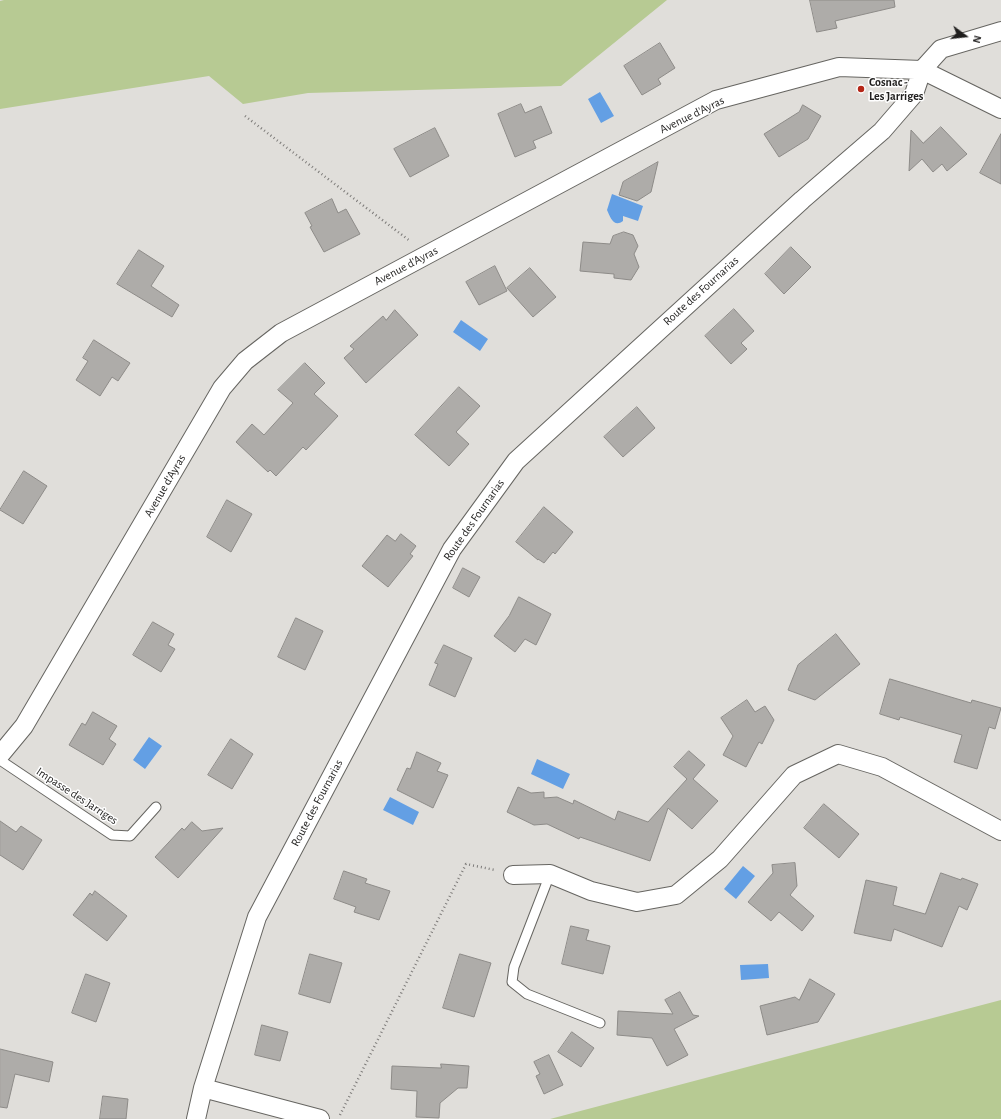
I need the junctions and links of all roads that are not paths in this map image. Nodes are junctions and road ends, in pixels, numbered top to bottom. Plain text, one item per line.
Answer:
1 (1001, 31) edge
2 (922, 70) junction
3 (1001, 109) edge
4 (0, 755) edge
5 (0, 760) edge
6 (156, 807) dead end
7 (1001, 831) edge
8 (550, 874) junction
9 (513, 875) road end
10 (600, 1023) dead end
11 (203, 1088) junction
12 (196, 1119) edge
13 (320, 1119) edge

1 - 2 street
2 - 3 street
2 - 4 street, Avenue d'Ayras
2 - 11 street, Route des Fournarias
5 - 6 lane, Impasse des Jarriges
7 - 8 street
8 - 9 street
8 - 10 lane
11 - 12 street, Route des Fournarias
11 - 13 street

